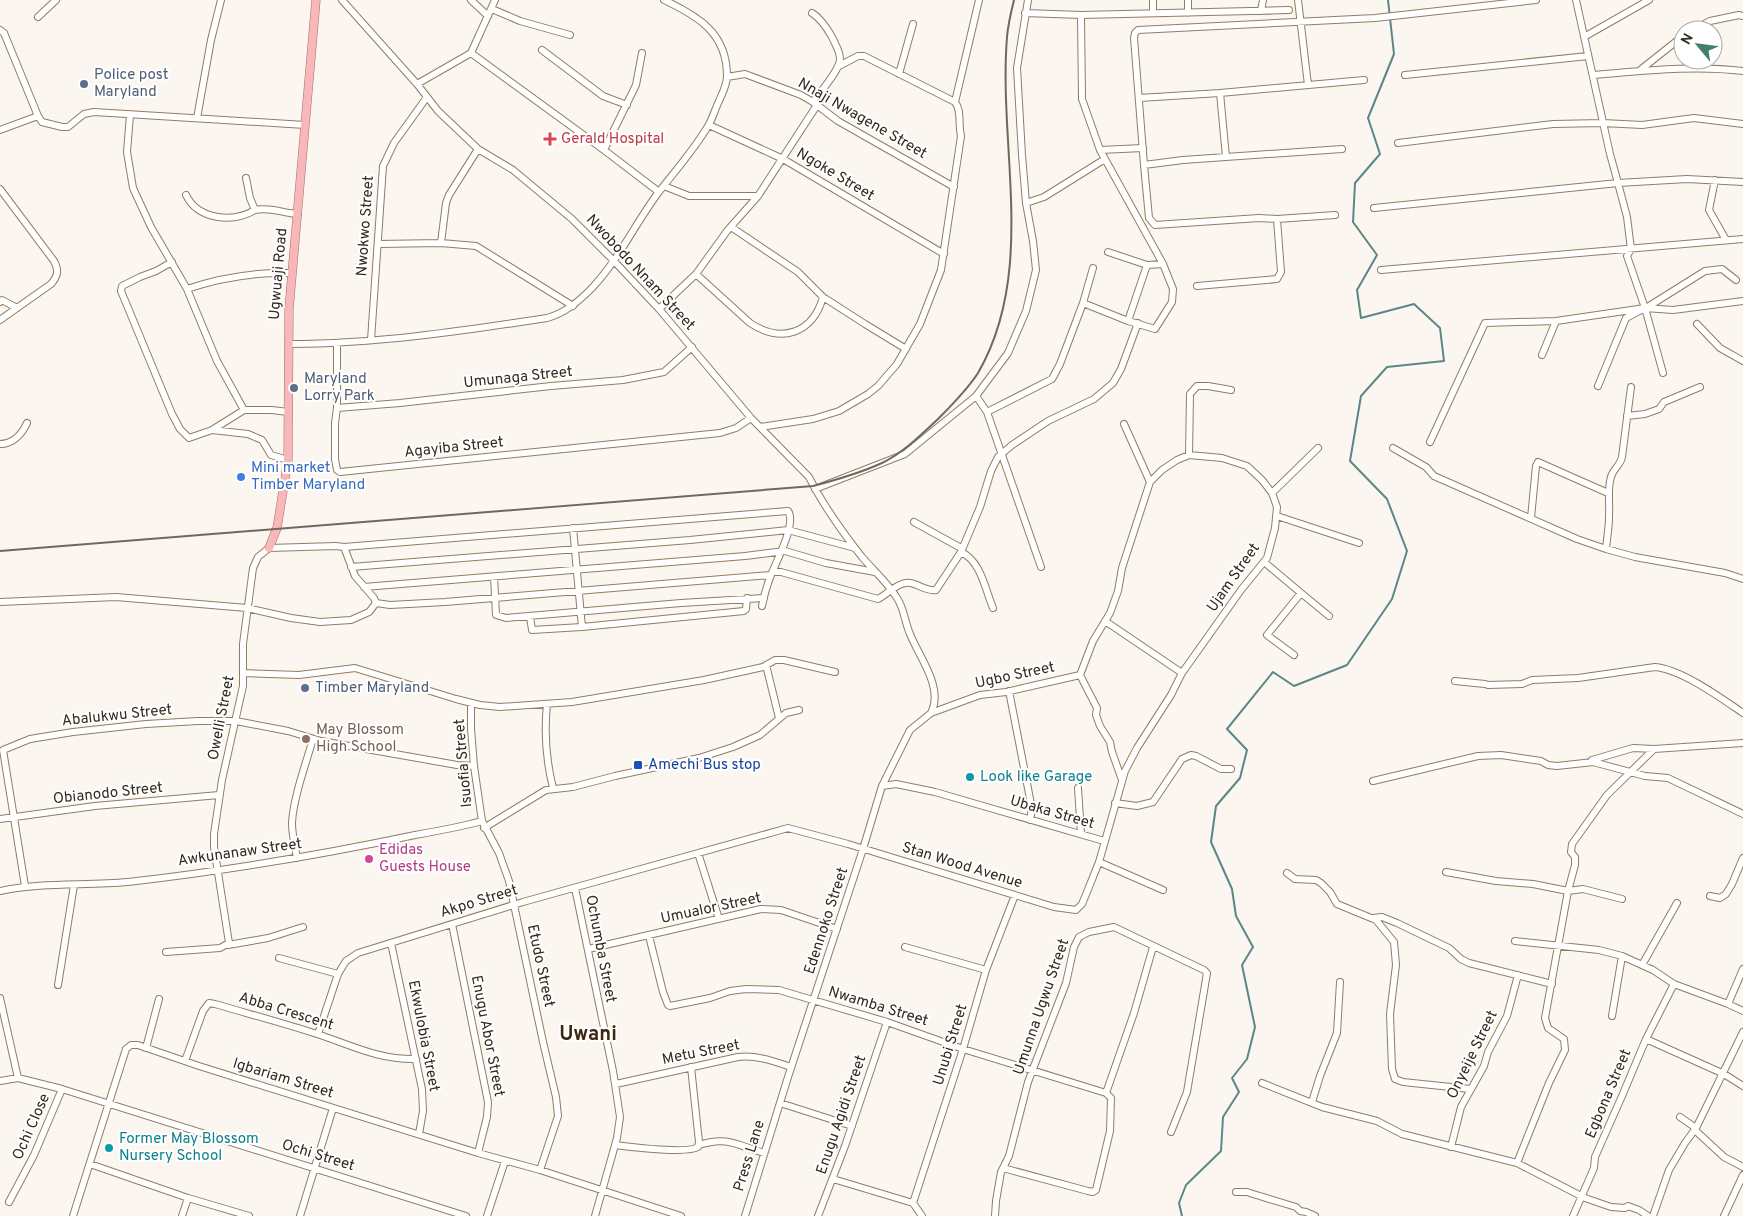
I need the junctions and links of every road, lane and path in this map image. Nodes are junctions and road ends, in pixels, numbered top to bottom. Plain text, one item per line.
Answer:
1 (56, 0) edge
2 (220, 0) edge
3 (316, 0) edge
4 (342, 0) edge
5 (471, 0) edge
6 (495, 0) edge
7 (664, 0) edge
8 (979, 0) edge
9 (1028, 0) edge
10 (1154, 0) edge
11 (1188, 0) edge
12 (1263, 0) edge
13 (1298, 0) edge
14 (1536, 0) edge
15 (1576, 0) edge
16 (1649, 0) edge
17 (492, 9) junction
18 (1290, 10) dead end
19 (1260, 12) junction
20 (812, 13) dead end
21 (1153, 13) junction
22 (1188, 13) junction
23 (1025, 14) junction
24 (1081, 15) junction
25 (488, 16) junction
26 (1743, 16) edge
27 (38, 17) dead end
28 (1716, 20) edge
29 (1300, 21) junction
30 (913, 24) dead end
31 (0, 30) edge
32 (570, 35) dead end
33 (1584, 37) junction
34 (1673, 44) edge
35 (542, 50) dead end
36 (471, 53) junction
37 (642, 54) dead end
38 (1588, 56) junction
39 (839, 66) junction
40 (1743, 70) edge
41 (1638, 71) junction
42 (899, 74) junction
43 (1405, 75) dead end
44 (1592, 76) junction
45 (727, 77) junction
46 (1364, 80) dead end
47 (417, 84) junction
48 (1308, 85) junction
49 (1220, 93) junction
50 (427, 97) junction
51 (1139, 98) junction
52 (955, 102) junction
53 (815, 103) junction
54 (627, 105) junction
55 (130, 115) junction
56 (38, 116) junction
57 (197, 118) junction
58 (1603, 123) junction
59 (1743, 124) edge
60 (305, 125) junction
61 (709, 125) junction
62 (0, 130) edge
63 (1398, 144) dead end
64 (1143, 148) junction
65 (478, 149) junction
66 (1342, 149) dead end
67 (604, 150) junction
68 (1100, 150) junction
69 (1226, 157) junction
70 (784, 159) junction
71 (1105, 159) junction
72 (1144, 165) junction
73 (246, 178) dead end
74 (1715, 180) junction
75 (1743, 182) edge
76 (1618, 183) junction
77 (664, 186) junction
78 (954, 187) junction
79 (0, 189) edge
80 (659, 192) junction
81 (186, 195) dead end
82 (758, 196) junction
83 (1026, 203) junction
84 (1374, 208) dead end
85 (255, 210) junction
86 (298, 214) junction
87 (1335, 215) dead end
88 (1277, 219) junction
89 (731, 227) junction
90 (1743, 239) edge
91 (1726, 240) junction
92 (441, 243) junction
93 (378, 244) junction
94 (1631, 249) junction
95 (1108, 252) dead end
96 (944, 254) junction
97 (613, 260) junction
98 (172, 262) junction
99 (1163, 264) junction
100 (1147, 265) junction
101 (1093, 268) dead end
102 (1381, 270) dead end
103 (292, 273) junction
104 (696, 274) junction
105 (1736, 280) dead end
106 (1198, 286) dead end
107 (187, 289) junction
108 (823, 297) junction
109 (1743, 301) edge
110 (0, 302) edge
111 (1083, 303) junction
112 (573, 306) junction
113 (17, 308) junction
114 (659, 308) junction
115 (1645, 308) junction
116 (0, 320) edge
117 (1128, 321) junction
118 (1556, 321) junction
119 (1138, 323) junction
120 (1697, 324) dead end
121 (371, 340) junction
122 (289, 344) junction
123 (337, 344) junction
124 (692, 347) junction
125 (906, 349) junction
126 (1542, 355) dead end
127 (1743, 361) edge
128 (1664, 373) dead end
129 (1598, 386) dead end
130 (1631, 387) dead end
131 (1700, 387) dead end
132 (1231, 390) dead end
133 (976, 396) junction
134 (337, 408) junction
135 (244, 410) junction
136 (288, 412) junction
137 (987, 412) junction
138 (1627, 416) junction
139 (751, 418) junction
140 (27, 423) dead end
141 (1124, 424) dead end
142 (760, 426) junction
143 (212, 430) junction
144 (1430, 442) dead end
145 (0, 444) edge
146 (1318, 448) dead end
147 (1393, 448) dead end
148 (1001, 453) junction
149 (1189, 455) junction
150 (288, 460) junction
151 (1150, 482) junction
152 (815, 489) junction
153 (1272, 492) junction
154 (1608, 494) junction
155 (1276, 516) junction
156 (1531, 518) junction
157 (914, 522) dead end
158 (573, 528) junction
159 (788, 530) junction
160 (1359, 543) dead end
161 (344, 547) junction
162 (269, 548) junction
163 (855, 548) junction
164 (576, 549) junction
165 (1606, 549) junction
166 (961, 550) junction
167 (782, 551) junction
168 (1264, 562) junction
169 (351, 567) junction
170 (1041, 567) dead end
171 (577, 570) junction
172 (875, 572) junction
173 (772, 574) junction
174 (494, 577) junction
175 (1743, 579) edge
176 (364, 587) junction
177 (892, 590) junction
178 (580, 591) junction
179 (1301, 593) junction
180 (495, 598) junction
181 (747, 598) junction
182 (764, 598) junction
183 (0, 602) edge
184 (376, 603) junction
185 (762, 606) dead end
186 (248, 608) junction
187 (993, 608) dead end
188 (581, 612) junction
189 (1329, 616) dead end
190 (530, 617) junction
191 (1105, 621) junction
192 (582, 627) junction
193 (1294, 655) dead end
194 (766, 666) junction
195 (835, 672) dead end
196 (244, 673) junction
197 (1182, 673) junction
198 (1080, 675) junction
199 (1455, 680) dead end
200 (1009, 691) junction
201 (471, 703) junction
202 (547, 704) junction
203 (799, 710) dead end
204 (931, 713) junction
205 (1743, 713) edge
206 (779, 718) junction
207 (236, 721) junction
208 (313, 739) junction
209 (1743, 743) edge
210 (1654, 749) junction
211 (2, 750) edge
212 (1582, 764) junction
213 (474, 766) junction
214 (1231, 769) dead end
215 (1632, 771) junction
216 (1123, 781) junction
217 (1373, 782) dead end
218 (882, 786) junction
219 (553, 788) junction
220 (1078, 788) dead end
221 (220, 795) junction
222 (1115, 803) junction
223 (1743, 814) edge
224 (14, 816) junction
225 (0, 819) edge
226 (1030, 820) junction
227 (483, 824) junction
228 (1081, 834) junction
229 (1104, 841) junction
230 (848, 844) joint
231 (863, 849) junction
232 (698, 853) junction
233 (297, 858) junction
234 (1743, 858) edge
235 (1099, 862) junction
236 (218, 870) junction
237 (1446, 872) dead end
238 (1287, 873) dead end
239 (74, 885) junction
240 (25, 886) junction
241 (575, 888) junction
242 (1163, 890) dead end
243 (0, 891) edge
244 (1568, 891) junction
245 (1015, 895) junction
246 (1710, 896) dead end
247 (1622, 899) dead end
248 (514, 904) junction
249 (1676, 904) dead end
250 (1054, 907) joint
251 (1372, 918) junction
252 (719, 919) junction
253 (452, 924) junction
254 (303, 927) dead end
255 (837, 929) junction
256 (649, 936) junction
257 (1515, 941) dead end
258 (391, 942) junction
259 (228, 945) junction
260 (1559, 946) junction
261 (905, 947) dead end
262 (1153, 947) junction
263 (588, 949) junction
264 (166, 952) dead end
265 (1622, 956) junction
266 (279, 958) dead end
267 (1642, 965) junction
268 (1743, 969) edge
269 (986, 970) junction
270 (338, 974) junction
271 (1518, 975) junction
272 (1340, 982) dead end
273 (1552, 984) junction
274 (1674, 984) junction
275 (58, 985) dead end
276 (0, 998) edge
277 (160, 1000) dead end
278 (813, 1001) junction
279 (1728, 1004) junction
280 (1743, 1012) edge
281 (1612, 1016) dead end
282 (886, 1022) junction
283 (1743, 1032) edge
284 (318, 1034) junction
285 (1646, 1039) junction
286 (146, 1048) junction
287 (963, 1049) junction
288 (416, 1059) junction
289 (185, 1061) junction
290 (691, 1067) junction
291 (791, 1067) junction
292 (1032, 1071) junction
293 (1724, 1074) junction
294 (18, 1078) junction
295 (0, 1081) edge
296 (616, 1084) junction
297 (1262, 1084) dead end
298 (1743, 1086) edge
299 (62, 1089) junction
300 (1470, 1089) junction
301 (1106, 1093) junction
302 (1312, 1102) junction
303 (780, 1103) junction
304 (109, 1104) junction
305 (333, 1108) junction
306 (1680, 1117) dead end
307 (852, 1126) junction
308 (1696, 1128) junction
309 (1171, 1132) dead end
310 (419, 1134) junction
311 (615, 1145) junction
312 (699, 1145) junction
313 (1451, 1147) junction
314 (478, 1153) junction
315 (764, 1153) junction
316 (505, 1161) junction
317 (1517, 1163) junction
318 (90, 1164) junction
319 (1743, 1167) edge
320 (314, 1168) junction
321 (1003, 1168) junction
322 (540, 1170) junction
323 (1743, 1175) edge
324 (833, 1179) junction
325 (601, 1191) junction
326 (1236, 1192) dead end
327 (1581, 1196) junction
328 (188, 1198) junction
329 (9, 1202) dead end
330 (913, 1204) junction
331 (1296, 1207) junction
332 (73, 1216) edge
333 (182, 1216) edge
334 (249, 1216) edge
335 (300, 1216) edge
336 (466, 1216) edge
337 (487, 1216) edge
338 (595, 1216) edge
339 (681, 1216) edge
340 (745, 1216) edge
341 (818, 1216) edge
342 (922, 1216) edge
343 (996, 1216) edge
344 (1302, 1216) edge
345 (1315, 1216) edge
346 (1573, 1216) edge
347 (1648, 1216) edge
348 (1653, 1216) edge
349 (1724, 1216) edge

1 - 27 street
2 - 57 street
3 - 60 main road, Ugwuaji Road
4 - 47 street, Nwobodo Nnam Street
5 - 25 street
6 - 17 street
7 - 45 street
8 - 52 street
9 - 23 street
10 - 21 street
11 - 22 street
12 - 19 street
13 - 29 street
14 - 29 street
15 - 33 street
16 - 33 street
17 - 25 street
17 - 32 street
18 - 19 street
19 - 22 street
20 - 39 street
21 - 22 street
21 - 24 street
23 - 24 street
23 - 83 street
24 - 68 street
25 - 36 street
26 - 28 street
29 - 48 street
29 - 51 street
30 - 42 street
31 - 56 street
33 - 38 street
34 - 41 street
35 - 54 street
36 - 47 street
36 - 67 street
37 - 54 street
38 - 43 street
38 - 44 street
39 - 42 street
39 - 53 street
40 - 41 street
41 - 44 street
42 - 52 street
44 - 58 street
45 - 53 street, Nnaji Nwagene Street
45 - 61 street
46 - 48 street
47 - 50 street, Nwobodo Nnam Street
48 - 49 street
49 - 51 street
49 - 69 street
50 - 65 street, Nwobodo Nnam Street
50 - 93 street, Nwokwo Street
51 - 64 street
52 - 78 street
53 - 70 street
53 - 78 street, Nnaji Nwagene Street
54 - 67 street
55 - 56 street
55 - 57 street
55 - 98 street
56 - 62 street
57 - 60 street
58 - 59 street
58 - 63 street
58 - 76 street
60 - 86 main road, Ugwuaji Road
61 - 70 street, Ngoke Street
61 - 77 street
64 - 68 street
64 - 72 street
65 - 92 street
65 - 97 street, Nwobodo Nnam Street
66 - 69 street
67 - 80 street
68 - 71 street
69 - 72 street
70 - 82 street
70 - 96 street, Ngoke Street
71 - 83 street
71 - 99 street
72 - 88 street
73 - 85 street
74 - 75 street
74 - 76 street
74 - 91 street
76 - 84 street
76 - 94 street
77 - 80 street
77 - 82 street
78 - 96 street
79 - 113 street
80 - 97 street
81 - 85 street
82 - 89 street
83 - 133 street
85 - 86 street
86 - 103 main road, Ugwuaji Road
87 - 88 street
88 - 106 street
89 - 104 street
89 - 108 street
90 - 91 street
91 - 94 street
92 - 93 street
92 - 112 street
93 - 121 street, Nwokwo Street
94 - 102 street
94 - 115 street
95 - 100 street
96 - 125 street
97 - 112 street
97 - 114 street, Nwobodo Nnam Street
98 - 107 street
98 - 143 street
99 - 100 street
99 - 119 street
100 - 117 street
101 - 111 street
103 - 107 street
103 - 122 main road, Ugwuaji Road
104 - 108 street
104 - 114 street
105 - 115 street
107 - 135 street
108 - 125 street
109 - 115 street
110 - 113 street
111 - 117 street
111 - 137 street
112 - 121 street
113 - 116 street
114 - 124 street, Nwobodo Nnam Street
115 - 118 street
115 - 128 street
115 - 129 street
117 - 119 street
118 - 126 street
118 - 144 street
119 - 148 street
120 - 127 street
121 - 123 street
122 - 123 street
122 - 136 main road, Ugwuaji Road
123 - 134 street, Agayiba Street
124 - 134 street, Umunaga Street
124 - 139 street, Nwobodo Nnam Street
125 - 142 street
130 - 138 street
131 - 138 street
132 - 149 street
133 - 137 street
133 - 152 street
134 - 139 street, Agayiba Street
135 - 136 street
135 - 143 street
136 - 150 main road, Ugwuaji Road
137 - 148 street
138 - 154 street
139 - 142 street, Nwobodo Nnam Street
140 - 145 street
141 - 151 street
142 - 152 street, Nwobodo Nnam Street
143 - 150 street
146 - 153 street
147 - 156 street
148 - 166 street
148 - 170 street
149 - 151 street
149 - 153 street
150 - 162 main road, Ugwuaji Road
151 - 191 street
152 - 163 street, Nwobodo Nnam Street
153 - 155 street, Ujam Street
154 - 156 street
154 - 165 street
155 - 160 street
155 - 168 street, Ujam Street
156 - 165 street
157 - 166 street
158 - 159 street
158 - 161 street
158 - 164 street
159 - 163 street
159 - 164 street
159 - 167 street
161 - 162 street
161 - 169 street
162 - 186 street, Owelli Street
163 - 172 street, Nwobodo Nnam Street
164 - 169 street
164 - 171 street
165 - 175 street
166 - 177 street
166 - 187 street
167 - 171 street
167 - 172 street
167 - 173 street
168 - 179 street
168 - 197 street, Ujam Street
169 - 176 street
171 - 174 street
171 - 178 street
172 - 177 street, Nwobodo Nnam Street
173 - 177 street
173 - 178 street
173 - 182 street
174 - 176 street
174 - 180 street
176 - 184 street
177 - 204 street, Nwobodo Nnam Street
178 - 180 street
178 - 188 street
179 - 189 street
179 - 193 street
180 - 184 street
180 - 190 street
181 - 182 street
181 - 188 street
181 - 192 street
182 - 185 street
183 - 186 street
184 - 186 street
186 - 196 street, Owelli Street
188 - 190 street
188 - 192 street
190 - 192 street
191 - 197 street
191 - 198 street
194 - 195 street
194 - 202 street
194 - 206 street
196 - 201 street
196 - 207 street, Owelli Street
197 - 216 street, Ujam Street
198 - 200 street, Ugbo Street
198 - 216 street
199 - 205 street
200 - 204 street, Ugbo Street
200 - 226 street
201 - 202 street
201 - 213 street, Isuofia Street
202 - 219 street
203 - 206 street
204 - 218 street, Ugbo Street
206 - 219 street
207 - 208 street, Abalukwu Street
207 - 211 street, Abalukwu Street
207 - 221 street, Owelli Street
208 - 213 street, Abalukwu Street
208 - 233 street
209 - 210 street
210 - 212 street
210 - 215 street
211 - 224 street, Abalukwu Street
212 - 215 street
212 - 217 street
213 - 227 street, Isuofia Street
214 - 222 street
215 - 223 street
215 - 244 street
216 - 222 street, Ujam Street
218 - 226 street, Ubaka Street
218 - 231 street
219 - 227 street, Awkunanaw Street
220 - 228 street
221 - 224 street, Obianodo Street
221 - 236 street, Owelli Street
222 - 229 street, Ujam Street
224 - 225 street, Obianodo Street
224 - 240 street, Abalukwu Street
226 - 228 street, Ubaka Street
227 - 233 street, Awkunanaw Street
227 - 248 street, Etudo Street
228 - 229 street, Ubaka Street
229 - 235 street, Ujam Street
230 - 231 street, Stan Wood Avenue
230 - 232 street, Akpo Street
231 - 245 street, Stan Wood Avenue
231 - 255 street, Edennoko Street
232 - 241 street, Akpo Street
232 - 252 street
233 - 236 street, Awkunanaw Street
234 - 246 street
235 - 242 street
235 - 250 street, Ujam Street
236 - 239 street, Awkunanaw Street
236 - 259 street, Owelli Street
237 - 244 street
238 - 251 street
239 - 240 street, Awkunanaw Street
239 - 275 street
240 - 243 street, Awkunanaw Street
241 - 248 street, Akpo Street
241 - 263 street, Ochumba Street
244 - 247 street
244 - 260 street
245 - 250 street, Stan Wood Avenue
245 - 269 street, Unubi Street
248 - 253 street, Akpo Street
248 - 322 street, Etudo Street
249 - 267 street
251 - 271 street
251 - 300 street
252 - 255 street, Umualor Street
252 - 256 street, Umualor Street
253 - 258 street, Akpo Street
253 - 314 street, Enugu Abor Street
254 - 259 street
255 - 278 street, Edennoko Street
256 - 263 street, Umualor Street
256 - 278 street, Nwamba Street
257 - 260 street
258 - 270 street, Akpo Street
258 - 288 street, Ekwulobia Street
259 - 264 street
260 - 265 street
260 - 273 street
261 - 269 street
262 - 292 street, Umunna Ugwu Street
262 - 301 street
262 - 309 street, Umunna Ugwu Street
263 - 296 street, Ochumba Street
265 - 267 street
265 - 281 street
266 - 270 street
267 - 274 street
268 - 279 street
269 - 287 street, Unubi Street
270 - 284 street, Akpo Street
271 - 273 street
271 - 300 street, Onyeije Street
272 - 302 street
273 - 317 street
274 - 279 street
274 - 285 street, Egbona Street
276 - 294 street
277 - 286 street
278 - 282 street, Nwamba Street
278 - 291 street, Press Lane
279 - 280 street
282 - 287 street, Nwamba Street
282 - 307 street, Enugu Agidi Street
283 - 293 street
284 - 288 street, Abba Crescent
284 - 289 street, Abba Crescent
285 - 293 street
285 - 327 street, Egbona Street
286 - 289 street, Igbariam Street
286 - 304 street, Igbariam Street
287 - 292 street, Nwamba Street
287 - 330 street, Unubi Street
288 - 310 street, Ekwulobia Street
289 - 305 street, Igbariam Street
290 - 291 street, Metu Street
290 - 296 street, Metu Street
290 - 312 street
291 - 303 street, Press Lane
292 - 301 street, Nwamba Street
292 - 321 street, Umunna Ugwu Street
293 - 298 street
293 - 308 street
294 - 295 street
294 - 299 street, Ochi Street
296 - 311 street, Ochumba Street
297 - 302 street
299 - 304 street, Ochi Street
299 - 329 street, Ochi Close
300 - 313 street, Onyeije Street
301 - 321 street
302 - 313 street
303 - 307 street
303 - 315 street, Press Lane
304 - 318 street, Igbariam Street
304 - 320 street, Ochi Street
305 - 310 street, Igbariam Street
305 - 320 street
306 - 308 street
307 - 324 street, Enugu Agidi Street
308 - 319 street
308 - 348 street
310 - 314 street, Igbariam Street
311 - 312 street
311 - 325 street, Ochumba Street
312 - 315 street
313 - 317 street
314 - 316 street, Igbariam Street
315 - 340 street, Press Lane
316 - 322 street, Igbariam Street
316 - 337 street
317 - 327 street
318 - 328 street
318 - 332 street, Igbariam Street
320 - 335 street
320 - 336 street, Ochi Street
321 - 343 street, Umunna Ugwu Street
322 - 325 street, Igbariam Street
323 - 349 street
324 - 330 street
324 - 341 street, Enugu Agidi Street
325 - 338 street, Ochumba Street
325 - 339 street, Igbariam Street
326 - 331 street
327 - 346 street, Egbona Street
327 - 347 street
328 - 333 street
328 - 334 street
330 - 342 street
331 - 344 street
331 - 345 street

